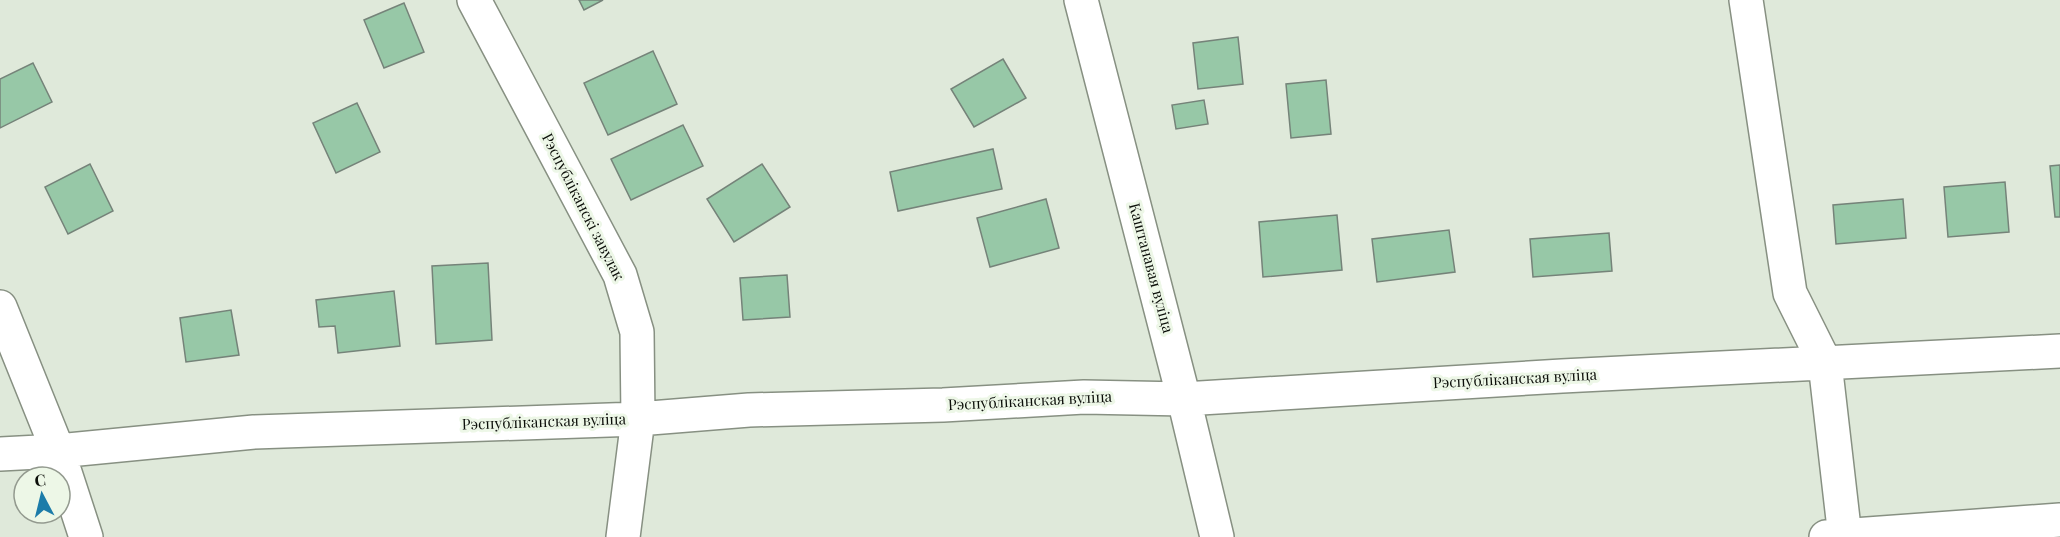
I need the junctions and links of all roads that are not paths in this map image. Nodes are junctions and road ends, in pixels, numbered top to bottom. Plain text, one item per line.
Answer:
1 (474, 0) edge
2 (1081, 0) edge
3 (1746, 0) edge
4 (0, 308) edge
5 (2060, 351) edge
6 (1825, 363) junction
7 (1185, 399) junction
8 (638, 419) junction
9 (58, 451) junction
10 (0, 454) edge
11 (2060, 520) edge
12 (86, 537) edge
13 (623, 537) edge
14 (1217, 537) edge
15 (1839, 537) edge

1 - 8 street, Рэспубліканскі завулак
2 - 7 street, Каштанавая вуліца
3 - 6 street
4 - 9 street
5 - 6 street, Рэспубліканская вуліца
6 - 7 street, Рэспубліканская вуліца
6 - 15 street
7 - 8 street, Рэспубліканская вуліца
7 - 14 street, Каштанавая вуліца
8 - 9 street, Рэспубліканская вуліца
8 - 13 street, Рэспубліканскі завулак
9 - 10 street, Рэспубліканская вуліца
9 - 12 street
11 - 15 street

